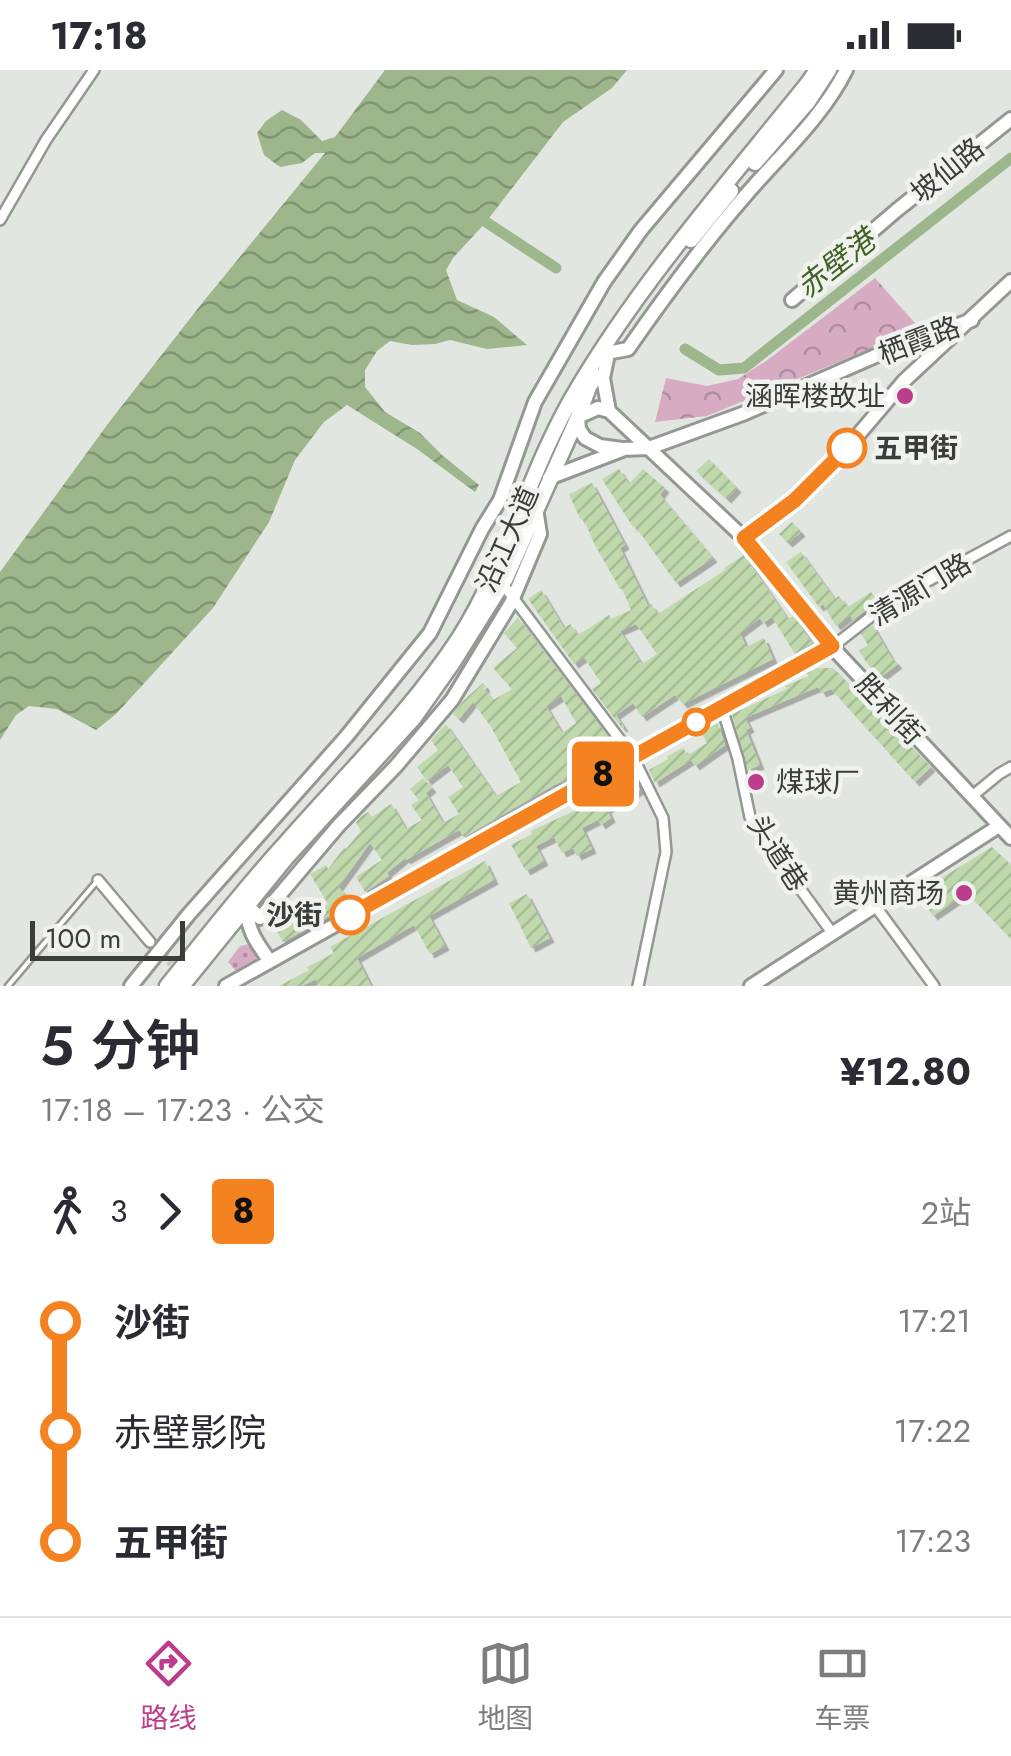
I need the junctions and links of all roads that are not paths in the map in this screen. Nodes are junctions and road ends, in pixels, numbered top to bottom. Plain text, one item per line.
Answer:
1 (94, 70) edge
2 (776, 70) edge
3 (817, 70) edge
4 (829, 70) edge
5 (846, 70) edge
6 (1011, 119) edge
7 (0, 220) edge
8 (1008, 288) edge
9 (792, 300) dead end
10 (972, 320) junction
11 (609, 355) junction
12 (575, 393) junction
13 (610, 411) junction
14 (578, 417) junction
15 (648, 448) junction
16 (622, 449) junction
17 (550, 478) junction
18 (536, 508) junction
19 (1011, 536) edge
20 (744, 538) junction
21 (502, 583) junction
22 (513, 598) junction
23 (832, 646) junction
24 (722, 708) junction
25 (633, 757) junction
26 (1011, 767) edge
27 (971, 797) junction
28 (998, 826) junction
29 (1011, 838) edge
30 (98, 880) joint
31 (247, 905) junction
32 (876, 907) junction
33 (833, 934) junction
34 (150, 942) tunnel mouth
35 (269, 960) junction
36 (178, 978) edge
37 (757, 984) edge
38 (8, 986) edge
39 (131, 986) edge
40 (226, 986) edge
41 (638, 986) edge
42 (934, 986) edge

1 - 7 street
2 - 39 street
3 - 12 main road, 沿江大道
4 - 11 main road, 沿江大道
5 - 11 street
6 - 9 street, 坡仙路
8 - 10 street, 栖霞路
10 - 15 street, 栖霞路
10 - 20 street
11 - 13 street
11 - 14 main road, 沿江大道
12 - 14 street
12 - 36 main road, 沿江大道
13 - 14 street
13 - 15 street, 胜利街
14 - 16 street
14 - 17 main road, 沿江大道
15 - 16 street, 栖霞路
15 - 20 street, 胜利街
16 - 17 street
17 - 18 main road, 沿江大道
18 - 21 main road, 沿江大道
18 - 22 street
19 - 23 street, 清源门路
20 - 23 street, 胜利街
21 - 22 street
21 - 31 main road, 沿江大道
22 - 25 street
22 - 31 street
23 - 24 street
23 - 27 street, 胜利街
24 - 25 street
24 - 33 street, 头道巷
25 - 35 street
25 - 41 street
26 - 27 street
27 - 28 street, 胜利街
28 - 29 street, 胜利街
28 - 32 street
30 - 34 street
30 - 38 lane
31 - 35 street
31 - 36 main road, 沿江大道
32 - 33 street
32 - 42 street
33 - 37 street
35 - 40 street

